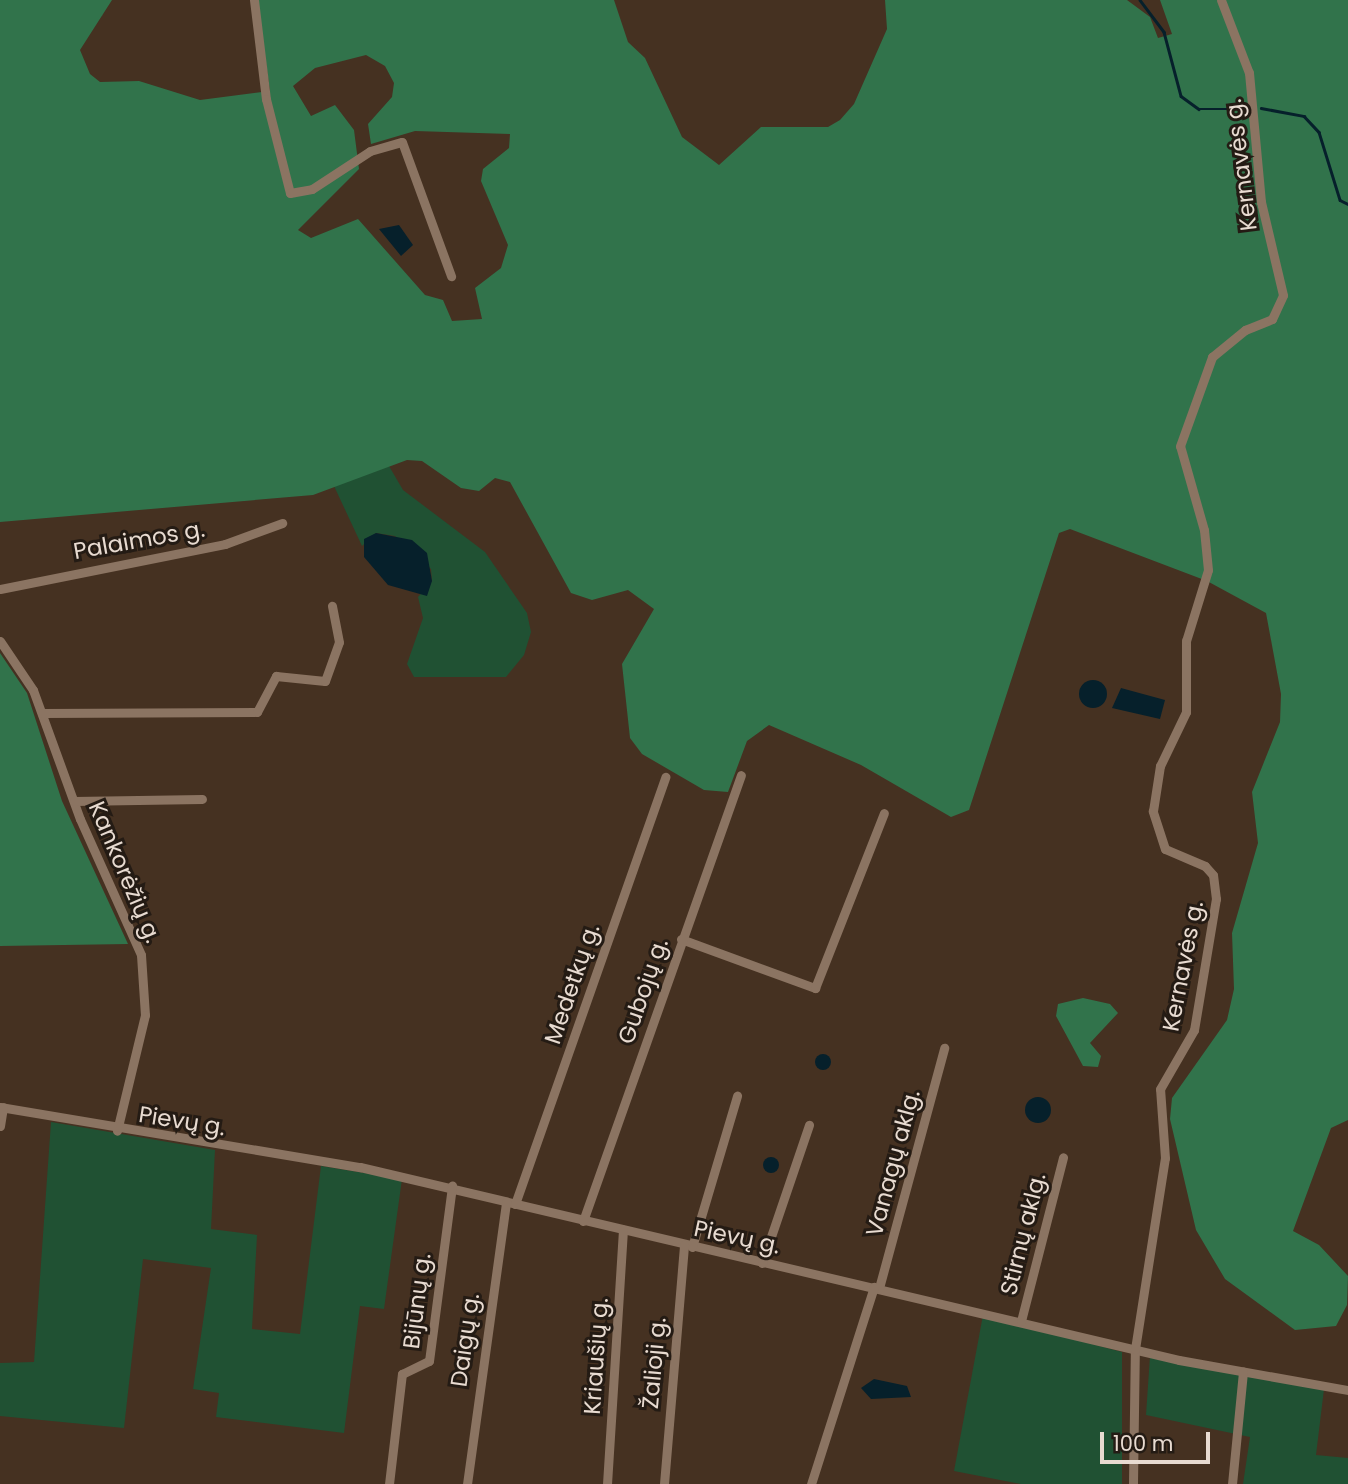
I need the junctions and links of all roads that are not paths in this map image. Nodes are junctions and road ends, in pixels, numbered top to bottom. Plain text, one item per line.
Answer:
1 (254, 0) edge
2 (1221, 0) edge
3 (451, 276) dead end
4 (282, 523) dead end
5 (0, 589) edge
6 (332, 606) dead end
7 (0, 641) edge
8 (41, 713) junction
9 (741, 775) dead end
10 (665, 777) dead end
11 (202, 799) dead end
12 (74, 801) junction
13 (884, 813) dead end
14 (681, 939) junction
15 (944, 1048) dead end
16 (737, 1096) dead end
17 (1, 1107) edge
18 (809, 1125) dead end
19 (0, 1126) edge
20 (117, 1131) junction
21 (1063, 1157) dead end
22 (452, 1186) junction
23 (511, 1203) junction
24 (583, 1220) junction
25 (622, 1230) junction
26 (688, 1246) junction
27 (762, 1263) junction
28 (877, 1287) junction
29 (1021, 1321) junction
30 (1135, 1349) junction
31 (1243, 1372) junction
32 (1348, 1390) edge
33 (389, 1484) edge
34 (467, 1484) edge
35 (607, 1484) edge
36 (664, 1484) edge
37 (811, 1484) edge
38 (1133, 1484) edge
39 (1232, 1484) edge

1 - 3 street
2 - 30 street, Kernavės g.
4 - 5 street, Palaimos g.
6 - 8 street
7 - 8 street, Kankorėžių g.
8 - 12 street, Kankorėžių g.
9 - 14 street, Gubojų g.
10 - 23 street, Medetkų g.
11 - 12 street
12 - 20 street, Kankorėžių g.
13 - 14 street
14 - 24 street, Gubojų g.
15 - 28 street, Vanagų aklg.
16 - 26 street, Žalioji g.
17 - 19 street
17 - 20 street, Pievų g.
18 - 27 street
20 - 22 street, Pievų g.
21 - 29 street, Stirnų aklg.
22 - 23 street, Pievų g.
22 - 33 street, Bijūnų g.
23 - 24 street, Pievų g.
23 - 34 street, Daigų g.
24 - 25 street, Pievų g.
25 - 26 street, Pievų g.
25 - 35 street, Kriaušių g.
26 - 27 street, Pievų g.
26 - 36 street, Žalioji g.
27 - 28 street, Pievų g.
28 - 29 street, Pievų g.
28 - 37 street, Vanagų aklg.
29 - 30 street, Pievų g.
30 - 31 street, Pievų g.
30 - 38 street, Kernavės g.
31 - 32 street, Pievų g.
31 - 39 street

